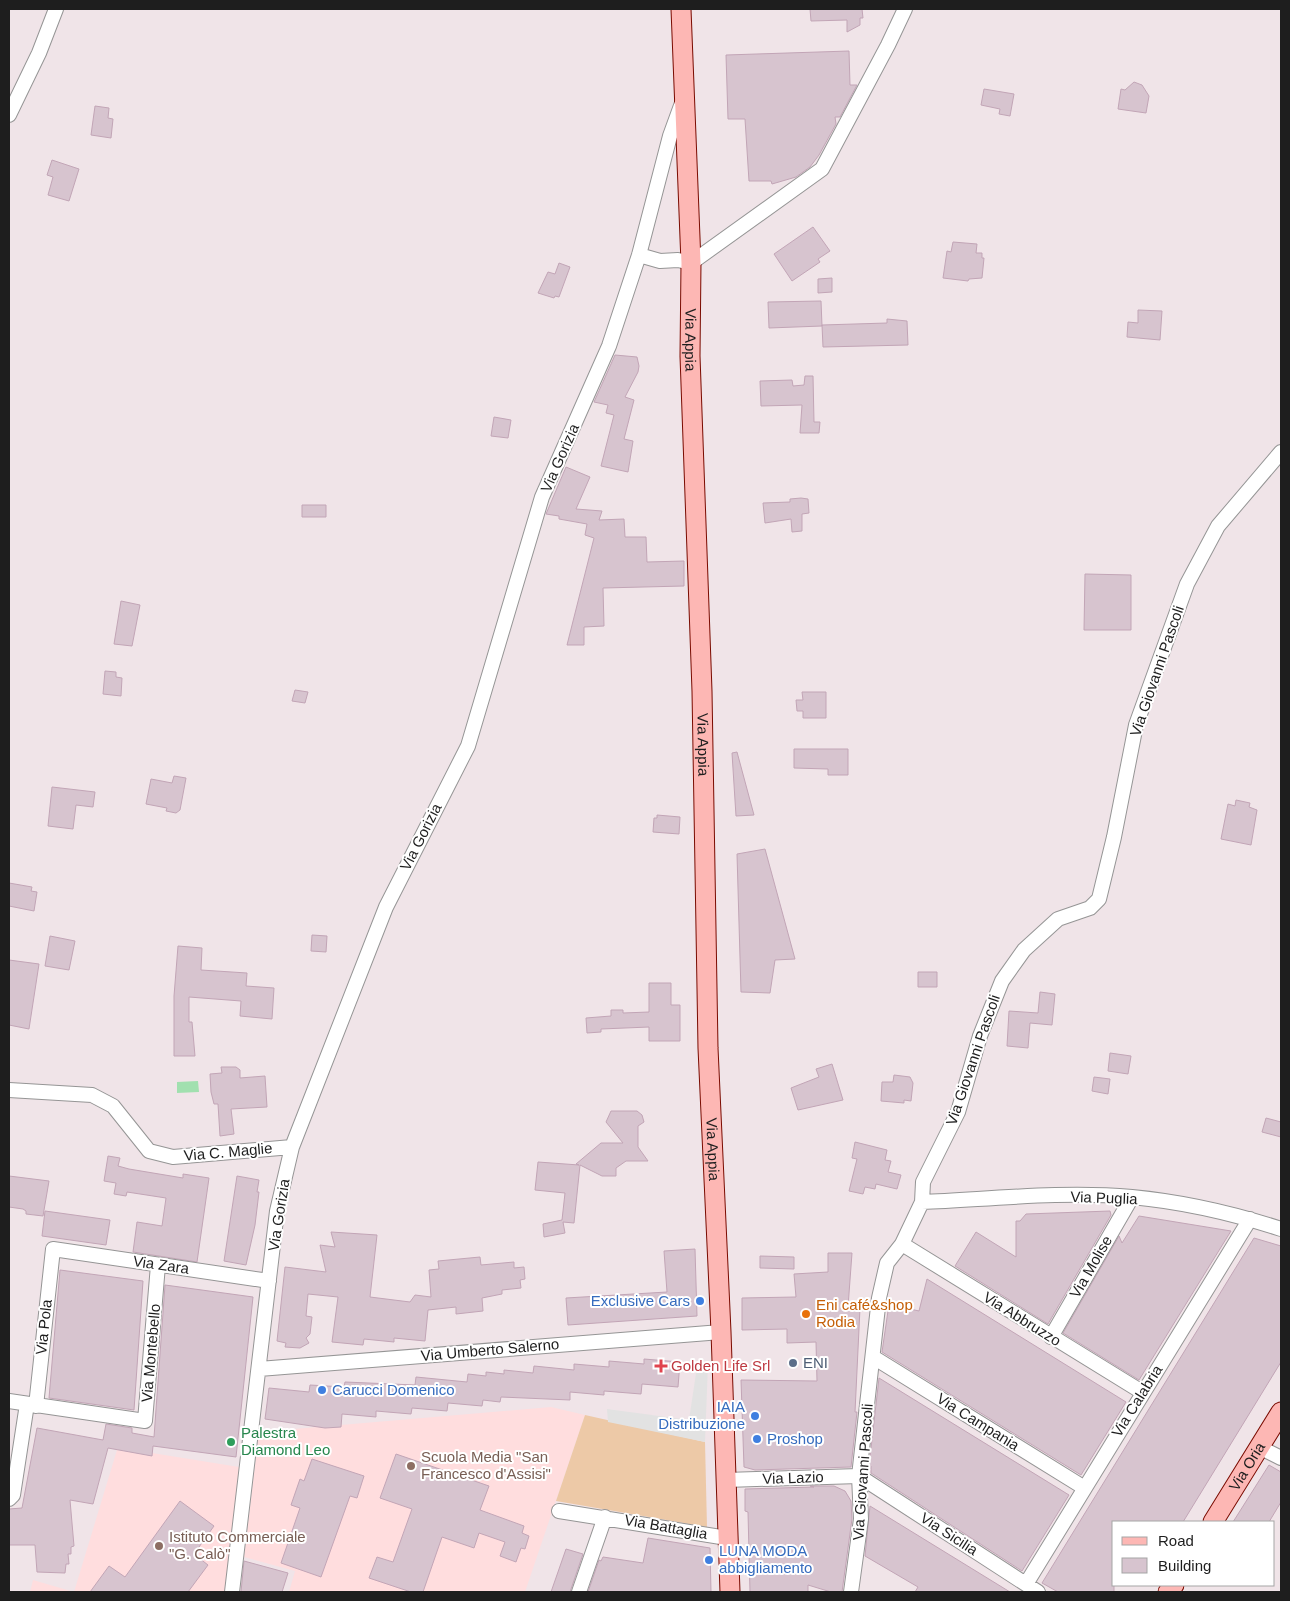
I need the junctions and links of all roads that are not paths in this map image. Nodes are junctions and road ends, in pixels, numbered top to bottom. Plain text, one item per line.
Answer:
1 (56, 9) edge
2 (682, 9) edge
3 (905, 9) edge
4 (684, 99) junction
5 (9, 115) edge
6 (639, 255) junction
7 (690, 263) junction
8 (1281, 452) edge
9 (9, 1090) edge
10 (292, 1147) junction
11 (1132, 1197) junction
12 (922, 1202) junction
13 (1250, 1219) junction
14 (1281, 1229) edge
15 (902, 1244) junction
16 (53, 1249) joint
17 (158, 1265) junction
18 (269, 1281) junction
19 (721, 1332) junction
20 (1051, 1337) junction
21 (873, 1357) junction
22 (258, 1369) junction
23 (1142, 1392) junction
24 (9, 1401) edge
25 (31, 1405) junction
26 (1281, 1412) edge
27 (1259, 1446) junction
28 (1281, 1458) edge
29 (859, 1476) junction
30 (726, 1480) junction
31 (1083, 1487) junction
32 (9, 1499) edge
33 (559, 1510) dead end
34 (605, 1517) junction
35 (1214, 1521) edge
36 (728, 1538) junction
37 (1026, 1584) junction
38 (232, 1592) edge
39 (579, 1592) edge
40 (730, 1592) edge
41 (851, 1592) edge
42 (1038, 1592) edge

1 - 5 street
2 - 4 main road, Via Appia
3 - 7 street
4 - 6 street, Via Gorizia
4 - 7 main road, Via Appia
6 - 7 street
6 - 10 street, Via Gorizia
7 - 19 main road, Via Appia
8 - 12 street, Via Giovanni Pascoli
9 - 10 street, Via C. Maglie
10 - 18 street, Via Gorizia
11 - 12 street, Via Puglia
11 - 13 street, Via Puglia
11 - 20 street, Via Molise
12 - 15 street, Via Giovanni Pascoli
13 - 14 street, Via Puglia
13 - 23 street, Via Calabria
15 - 20 street, Via Abbruzzo
15 - 21 street, Via Giovanni Pascoli
16 - 17 street, Via Zara
16 - 25 street, Via Pola
17 - 18 street, Via Zara
17 - 25 street, Via Montebello
18 - 22 street, Via Gorizia
19 - 22 street, Via Umberto Salerno
19 - 30 main road, Via Appia
20 - 23 street, Via Abbruzzo
21 - 29 street, Via Giovanni Pascoli
21 - 31 street, Via Campania
22 - 38 street, Via Gorizia
23 - 31 street, Via Calabria
24 - 25 street
25 - 32 street, Via Pola
26 - 27 main road, Via Oria
27 - 28 street
27 - 35 main road, Via Oria
29 - 30 street, Via Lazio
29 - 37 street, Via Sicilia
29 - 41 street, Via Giovanni Pascoli
30 - 36 main road, Via Appia
31 - 37 street, Via Calabria
33 - 34 street, Via Battaglia
34 - 36 street, Via Battaglia
34 - 39 street, Via Battaglia
36 - 40 main road, Via Appia
37 - 42 street, Via Sicilia

